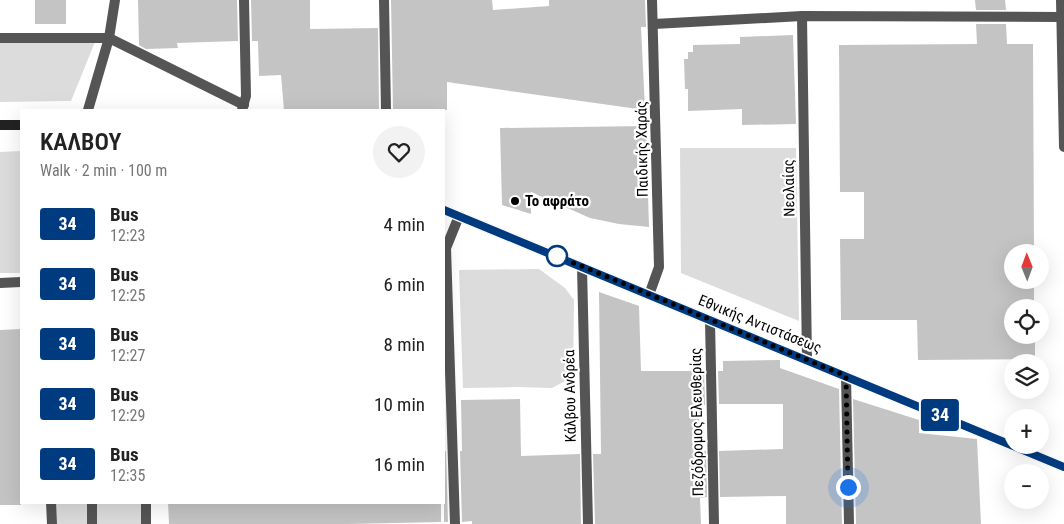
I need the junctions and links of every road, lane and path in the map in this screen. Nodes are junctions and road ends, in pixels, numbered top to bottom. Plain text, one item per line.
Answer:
1 (116, 0) edge
2 (244, 0) edge
3 (384, 0) edge
4 (652, 0) edge
5 (1061, 0) edge
6 (802, 16) junction
7 (1061, 17) junction
8 (654, 24) junction
9 (0, 38) edge
10 (109, 38) junction
11 (243, 108) edge
12 (88, 109) edge
13 (386, 109) edge
14 (0, 125) edge
15 (20, 125) edge
16 (1064, 147) edge
17 (445, 210) edge
18 (459, 216) junction
19 (582, 267) junction
20 (445, 274) edge
21 (20, 282) edge
22 (0, 283) edge
23 (648, 295) junction
24 (710, 320) junction
25 (807, 360) junction
26 (846, 376) junction
27 (447, 391) edge
28 (1064, 468) edge
29 (51, 504) edge
30 (92, 504) edge
31 (146, 504) edge
32 (52, 524) edge
33 (92, 524) edge
34 (146, 524) edge
35 (455, 524) edge
36 (588, 524) edge
37 (714, 524) edge
38 (849, 524) edge

1 - 10 street
2 - 11 street
3 - 13 street
4 - 8 street, Παιδικής Χαράς
5 - 7 street
6 - 7 street
6 - 8 street
6 - 25 street, Νεολαίας
7 - 16 street
8 - 23 street, Παιδικής Χαράς
9 - 10 street
10 - 11 street
10 - 12 street
14 - 15 main road
17 - 18 main road, Εθνικής Αντιστάσεως
18 - 19 main road, Εθνικής Αντιστάσεως
18 - 20 street
19 - 23 main road, Εθνικής Αντιστάσεως
19 - 36 street, Κάλβου Ανδρέα
20 - 27 street
21 - 22 street
23 - 24 main road, Εθνικής Αντιστάσεως
24 - 25 main road, Εθνικής Αντιστάσεως
24 - 37 street, Πεζόδρομος Ελευθερίας
25 - 26 main road, Εθνικής Αντιστάσεως
26 - 28 main road, Εθνικής Αντιστάσεως
26 - 38 street
27 - 35 street
29 - 32 street
30 - 33 street
31 - 34 street

